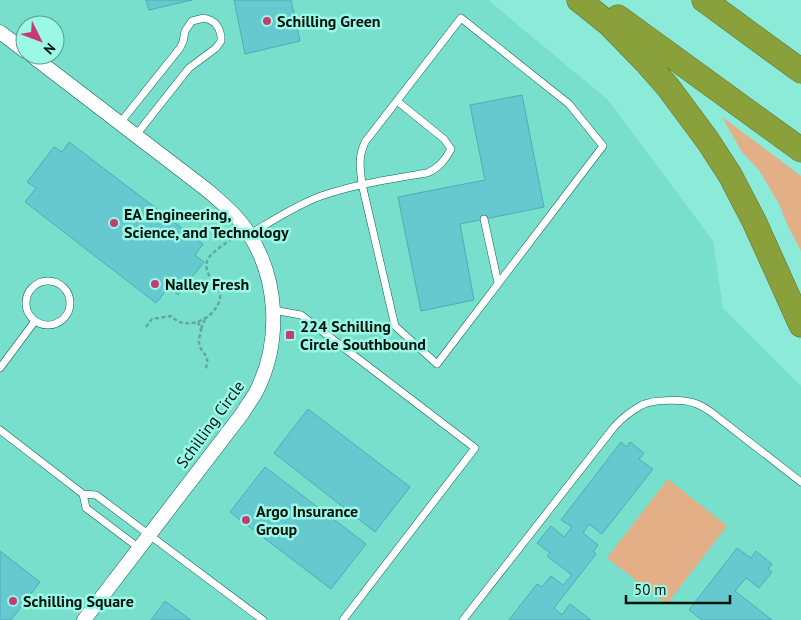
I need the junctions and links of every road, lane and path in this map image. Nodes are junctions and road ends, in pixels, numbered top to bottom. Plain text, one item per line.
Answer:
1 (579, 0) edge
2 (594, 0) edge
3 (619, 0) edge
4 (704, 0) edge
5 (0, 32) edge
6 (15, 43) edge
7 (44, 65) edge
8 (801, 71) edge
9 (397, 101) junction
10 (120, 123) junction
11 (801, 133) edge
12 (136, 136) junction
13 (801, 150) edge
14 (362, 184) junction
15 (484, 220) dead end
16 (250, 234) junction
17 (233, 238) dead end
18 (498, 283) junction
19 (273, 310) junction
20 (205, 319) junction
21 (36, 321) junction
22 (198, 322) junction
23 (801, 325) edge
24 (146, 327) dead end
25 (201, 330) junction
26 (378, 333) dead end
27 (371, 334) dead end
28 (0, 368) edge
29 (205, 370) dead end
30 (0, 430) edge
31 (801, 482) edge
32 (84, 494) junction
33 (150, 535) junction
34 (139, 548) junction
35 (84, 620) edge
36 (263, 620) edge
37 (343, 620) edge
38 (463, 620) edge

1 - 23 highway
2 - 13 highway
3 - 11 highway
4 - 8 highway
5 - 6 street
7 - 10 street, Schilling Circle
9 - 14 lane
9 - 14 lane
9 - 18 lane
10 - 12 street, Schilling Circle
10 - 12 lane
12 - 16 street, Schilling Circle
14 - 16 lane
14 - 18 lane
15 - 18 lane
16 - 19 street, Schilling Circle
17 - 20 path
19 - 33 street, Schilling Circle
19 - 37 lane
20 - 22 path
20 - 25 path
21 - 21 lane
21 - 28 lane
22 - 24 path
22 - 25 path
25 - 29 path
26 - 27 path
30 - 32 lane
31 - 38 lane
32 - 33 lane
32 - 34 lane
33 - 34 street, Schilling Circle
33 - 36 lane
34 - 35 street, Schilling Circle

